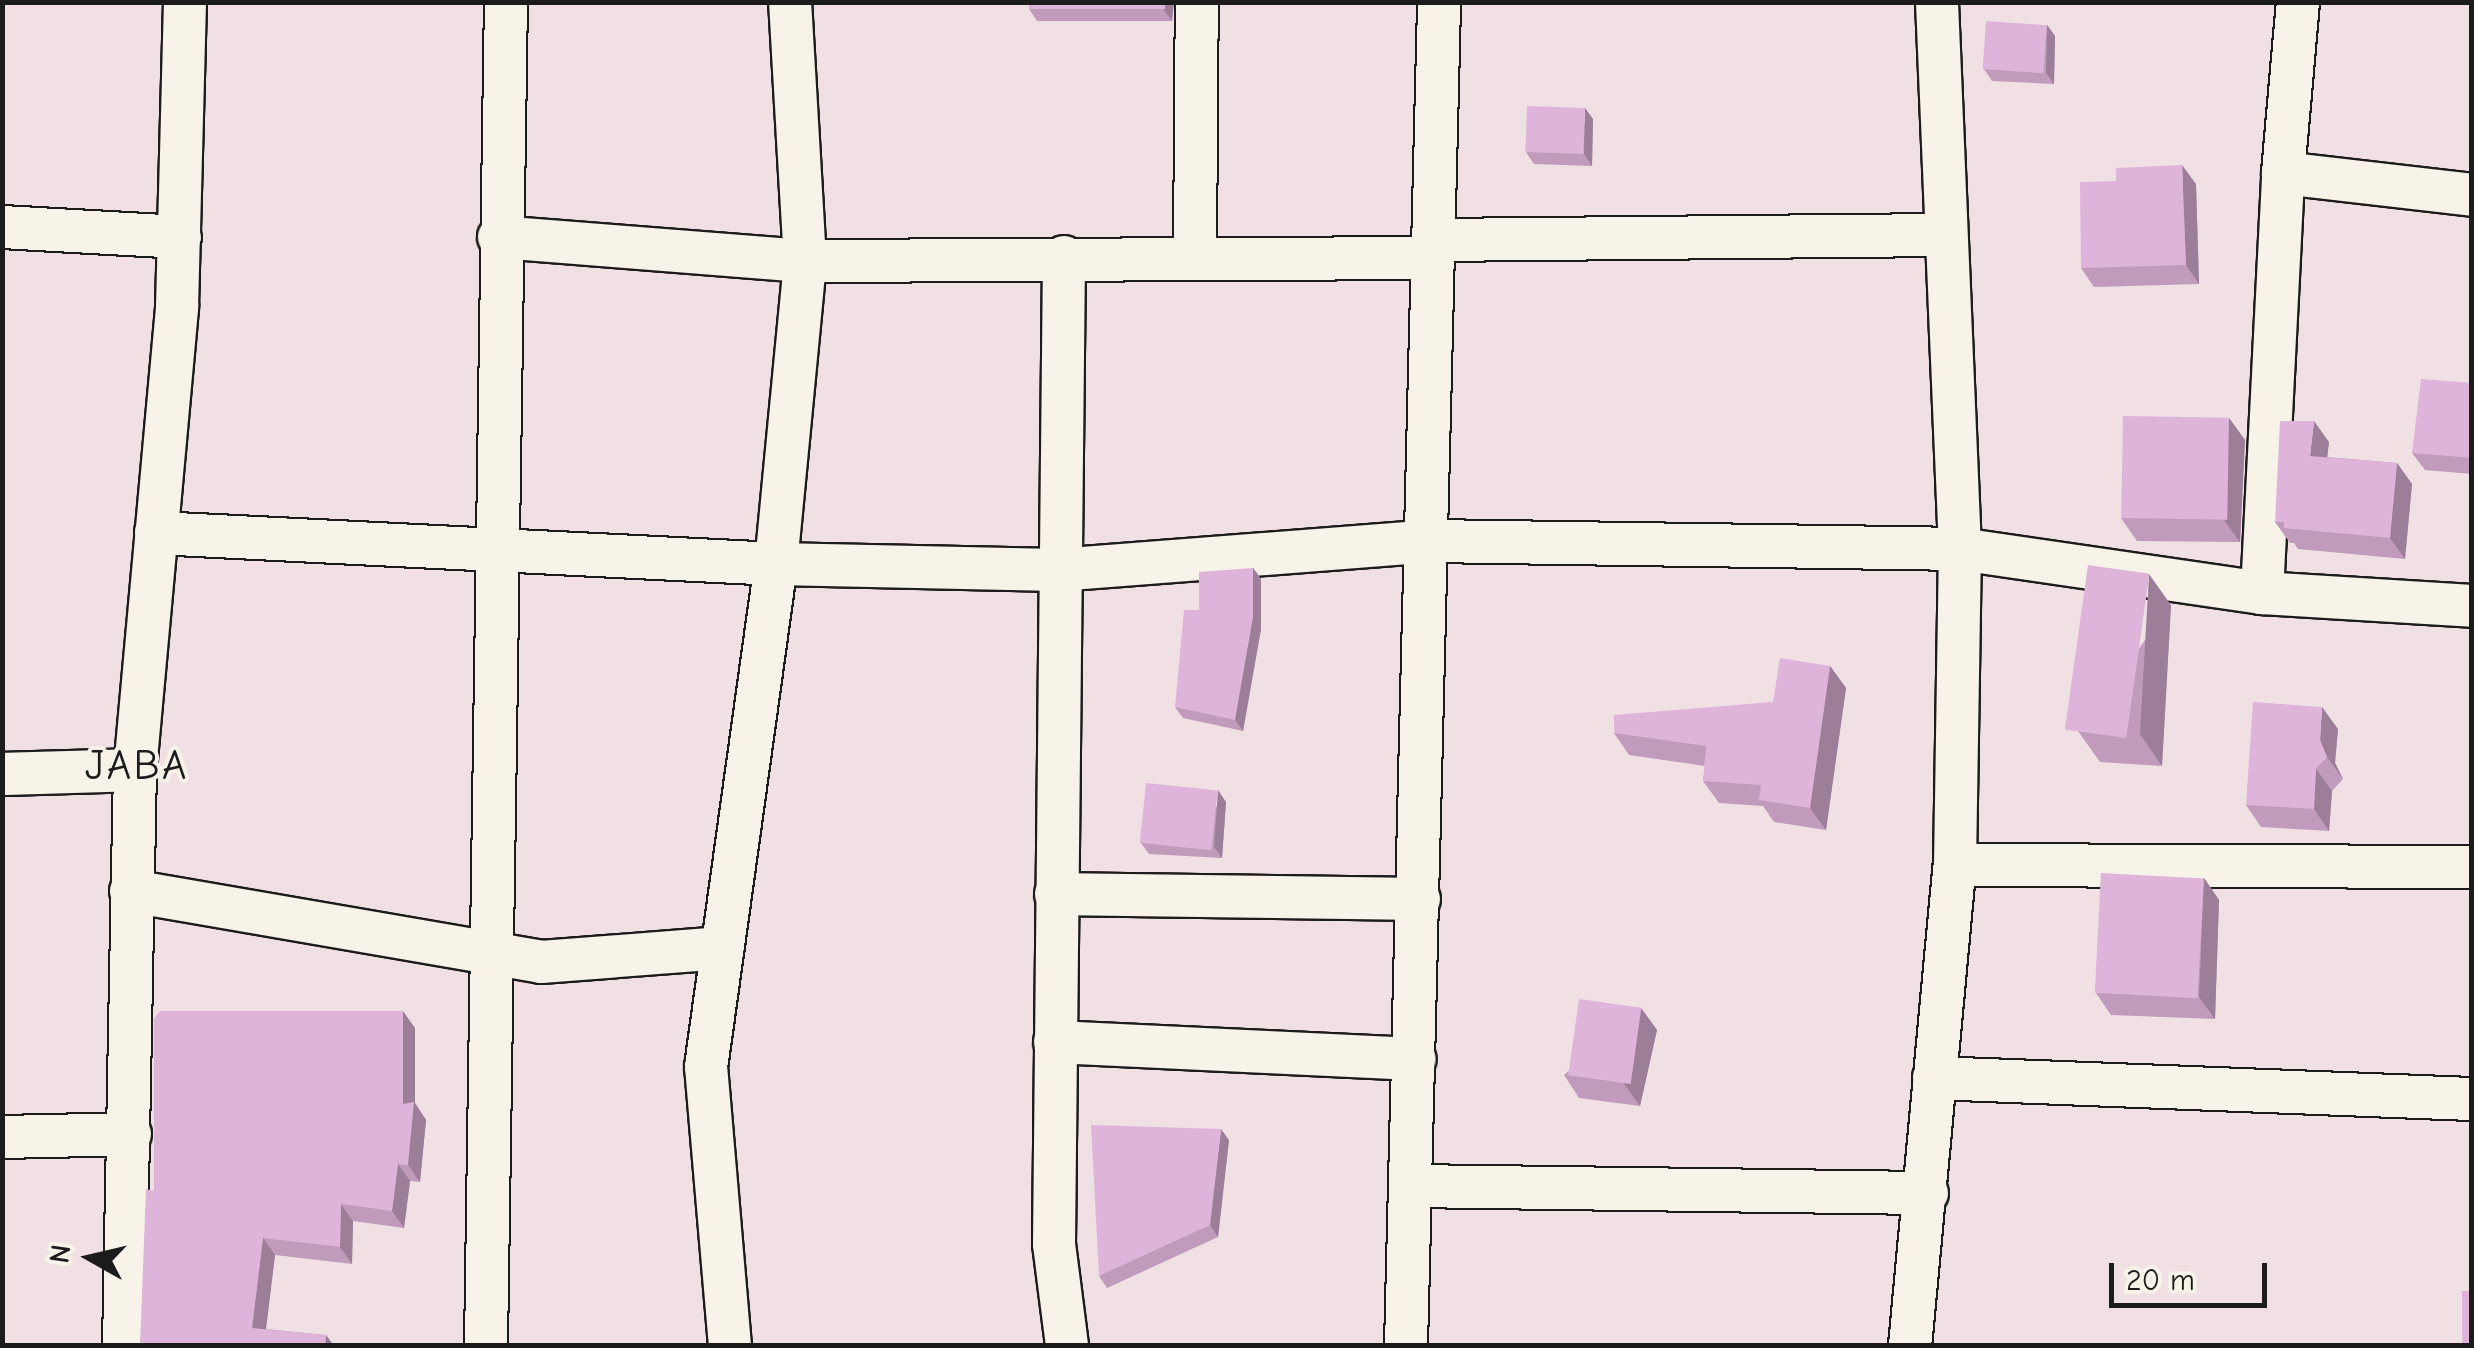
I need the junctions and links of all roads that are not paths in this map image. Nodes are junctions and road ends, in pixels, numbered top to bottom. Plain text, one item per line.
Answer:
1 (184, 2) edge
2 (506, 2) edge
3 (790, 2) edge
4 (1197, 2) edge
5 (1439, 2) edge
6 (1937, 2) edge
7 (2298, 2) edge
8 (2283, 173) junction
9 (2472, 195) edge
10 (2, 228) edge
11 (1946, 235) junction
12 (180, 237) junction
13 (499, 237) junction
14 (1433, 249) junction
15 (1064, 257) junction
16 (1195, 257) junction
17 (805, 260) junction
18 (156, 534) junction
19 (1430, 541) junction
20 (1960, 548) junction
21 (496, 551) junction
22 (776, 564) junction
23 (1058, 570) junction
24 (2262, 593) junction
25 (2472, 606) edge
26 (134, 770) junction
27 (2, 774) edge
28 (1955, 865) junction
29 (2472, 867) edge
30 (131, 891) junction
31 (1056, 894) junction
32 (1419, 899) junction
33 (722, 948) junction
34 (490, 953) junction
35 (1056, 1042) junction
36 (1415, 1059) junction
37 (1934, 1078) junction
38 (2472, 1098) edge
39 (130, 1134) junction
40 (2, 1137) edge
41 (1410, 1186) junction
42 (1927, 1193) junction
43 (124, 1346) edge
44 (486, 1346) edge
45 (730, 1346) edge
46 (1066, 1346) edge
47 (1406, 1346) edge
48 (1910, 1346) edge

1 - 12 street
2 - 13 street
3 - 17 street
4 - 16 street
5 - 14 street
6 - 11 street
7 - 8 street
8 - 9 street
8 - 24 street
10 - 12 street
11 - 14 street
11 - 20 street
12 - 18 street
13 - 17 street
13 - 21 street
14 - 16 street
14 - 19 street
15 - 16 street
15 - 17 street
15 - 23 street
17 - 22 street
18 - 21 street
18 - 26 street
19 - 20 street
19 - 23 street
19 - 32 street
20 - 24 street
20 - 28 street
21 - 22 street
21 - 34 street
22 - 23 street
22 - 33 street
23 - 31 street
24 - 25 street
26 - 27 street
26 - 30 street
28 - 29 street
28 - 37 street
30 - 34 street
30 - 39 street
31 - 32 street
31 - 35 street
32 - 36 street
33 - 34 street
33 - 45 street
34 - 44 street
35 - 36 street
35 - 46 street
36 - 41 street
37 - 38 street
37 - 42 street
39 - 40 street
39 - 43 street
41 - 42 street
41 - 47 street
42 - 48 street

